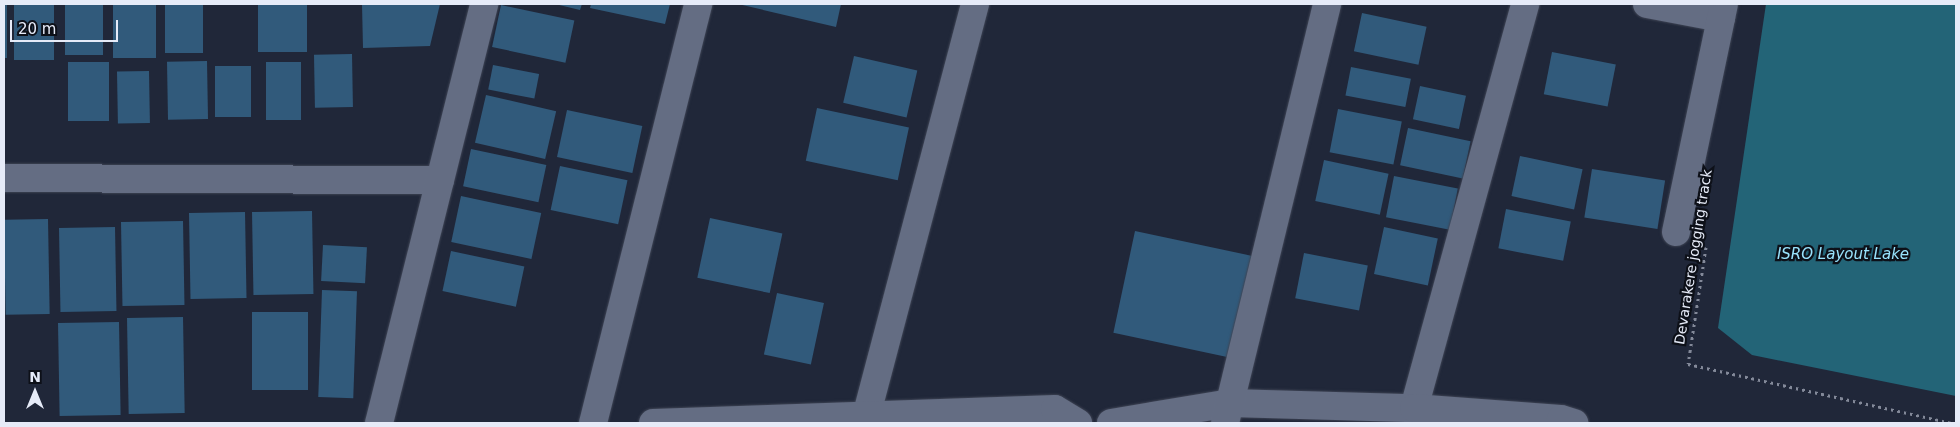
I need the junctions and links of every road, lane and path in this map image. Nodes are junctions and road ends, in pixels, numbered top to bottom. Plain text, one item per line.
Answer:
1 (484, 4) edge
2 (698, 4) edge
3 (975, 4) edge
4 (1327, 4) edge
5 (1525, 4) edge
6 (1647, 4) edge
7 (1723, 11) edge
8 (4, 178) edge
9 (440, 180) junction
10 (1676, 232) dead end
11 (1708, 237) dead end
12 (1414, 408) junction
13 (1228, 413) edge
14 (867, 414) junction
15 (379, 423) edge
16 (593, 423) edge
17 (653, 423) edge
18 (1078, 423) edge
19 (1111, 423) edge
20 (1574, 423) edge
21 (1953, 423) edge

1 - 9 street
2 - 16 street
3 - 14 street
4 - 13 street
5 - 12 street
6 - 7 street
7 - 10 street
8 - 9 street
9 - 15 street
11 - 21 path, Devarakere jogging track
12 - 13 street
12 - 20 street
13 - 19 street
14 - 17 street
14 - 18 street

